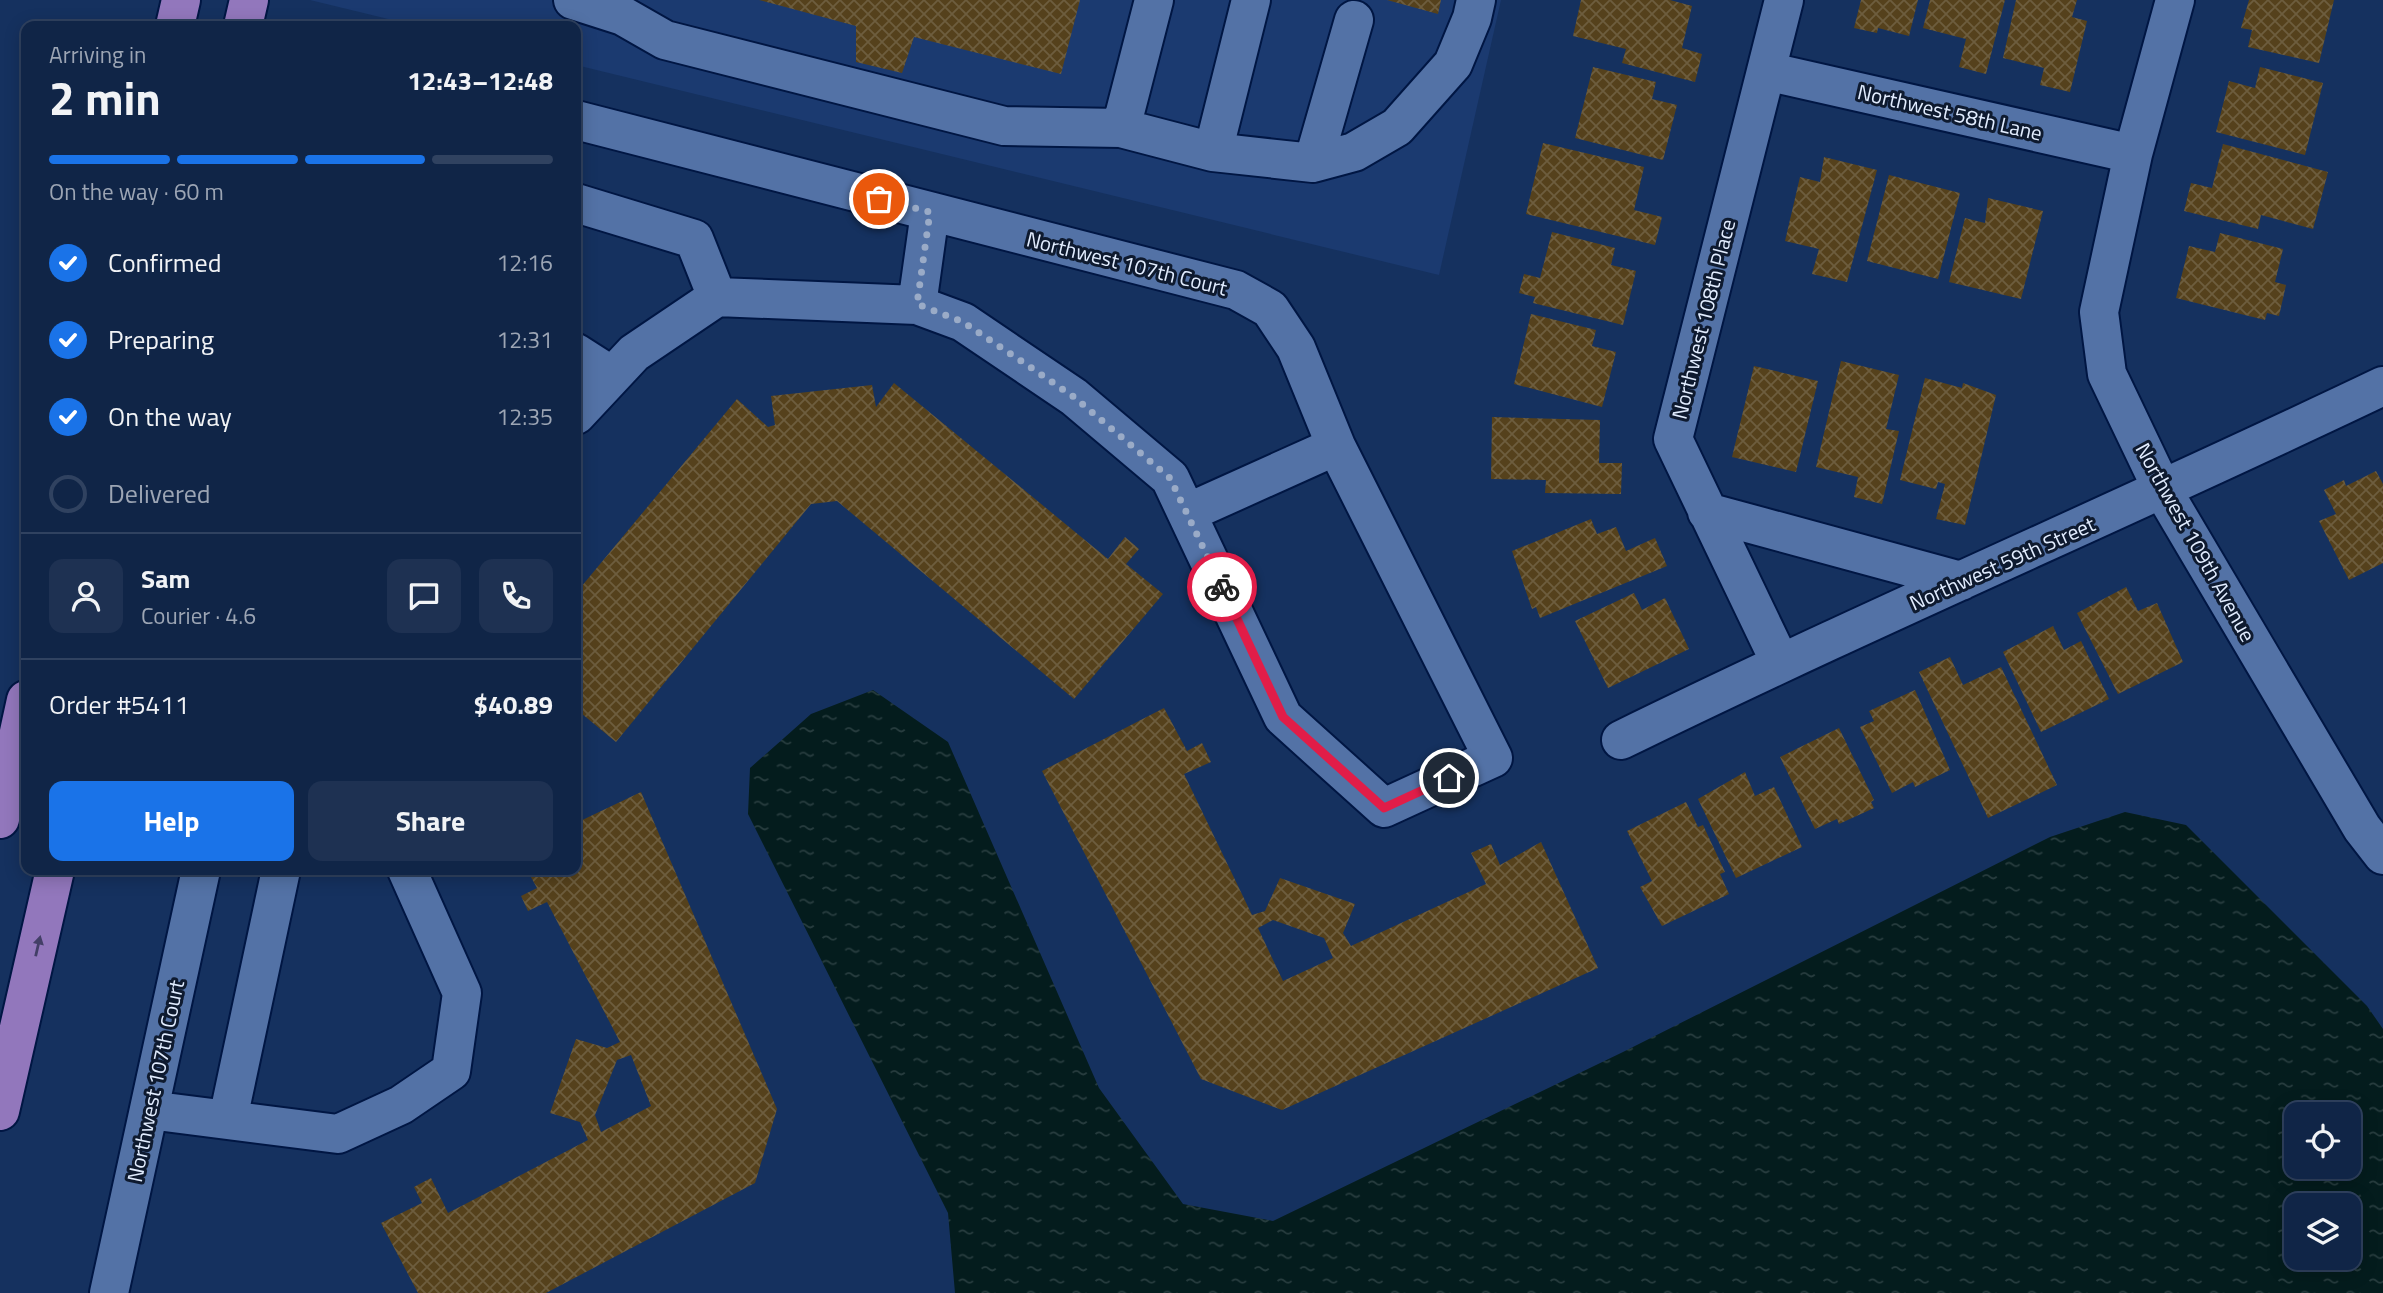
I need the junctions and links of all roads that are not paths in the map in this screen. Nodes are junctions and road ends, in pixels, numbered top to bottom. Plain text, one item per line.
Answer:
1 (181, 0) edge
2 (249, 0) edge
3 (573, 0) edge
4 (1154, 0) edge
5 (1251, 0) edge
6 (1476, 0) edge
7 (1784, 0) edge
8 (2175, 0) edge
9 (1354, 20) dead end
10 (176, 21) edge
11 (244, 21) edge
12 (1766, 71) junction
13 (581, 121) edge
14 (1121, 128) junction
15 (1213, 152) junction
16 (2133, 153) junction
17 (1313, 163) junction
18 (581, 205) edge
19 (930, 212) junction
20 (717, 297) junction
21 (917, 304) junction
22 (581, 356) edge
23 (612, 376) junction
24 (2383, 386) edge
25 (581, 410) edge
26 (1336, 446) junction
27 (2163, 491) junction
28 (1707, 512) junction
29 (1187, 513) junction
30 (1961, 581) junction
31 (1780, 662) junction
32 (21, 723) edge
33 (1621, 740) dead end
34 (0, 819) edge
35 (2383, 855) edge
36 (53, 875) edge
37 (200, 875) edge
38 (280, 875) edge
39 (409, 875) edge
40 (11, 1010) edge
41 (149, 1110) junction
42 (0, 1111) edge
43 (228, 1119) junction
44 (109, 1293) edge

1 - 10 main road
2 - 11 main road
3 - 14 street
4 - 14 street
5 - 15 street
6 - 17 street
7 - 12 street, Northwest 108th Place
8 - 16 street, Northwest 109th Avenue
9 - 17 street
12 - 16 street, Northwest 58th Lane
12 - 28 street, Northwest 108th Place
13 - 19 street, Northwest 107th Court
14 - 15 street
15 - 17 street
16 - 27 street, Northwest 109th Avenue
18 - 20 street
19 - 21 street
19 - 26 street, Northwest 107th Court
20 - 21 street
20 - 23 street
21 - 29 street
22 - 23 street
23 - 25 street
24 - 27 street, Northwest 59th Street
26 - 29 street
26 - 29 street, Northwest 107th Court
27 - 30 street, Northwest 59th Street
27 - 35 street, Northwest 109th Avenue
28 - 30 street
28 - 31 street, Northwest 108th Place
30 - 31 street, Northwest 59th Street
31 - 33 street, Northwest 59th Street
32 - 34 main road
40 -> 36 main road
37 - 41 street, Northwest 107th Court
38 - 43 street
39 - 43 street
40 - 42 main road
41 - 43 street
41 - 44 street, Northwest 107th Court

